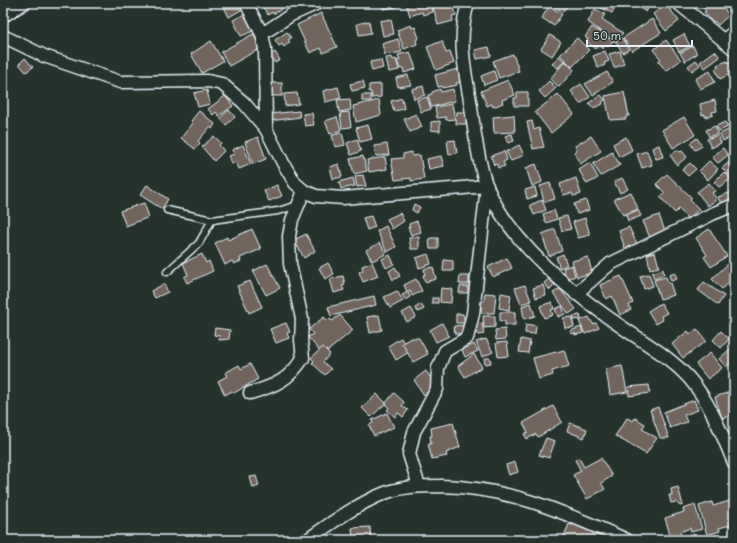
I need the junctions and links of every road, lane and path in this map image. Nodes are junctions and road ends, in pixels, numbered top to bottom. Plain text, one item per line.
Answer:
1 (24, 3) edge
2 (246, 3) edge
3 (318, 3) edge
4 (477, 3) edge
5 (678, 3) edge
6 (466, 8) edge
7 (3, 16) edge
8 (734, 32) edge
9 (262, 34) junction
10 (3, 36) edge
11 (724, 40) junction
12 (734, 49) edge
13 (266, 129) junction
14 (487, 186) junction
15 (304, 191) junction
16 (298, 205) junction
17 (734, 205) edge
18 (167, 210) dead end
19 (212, 220) junction
20 (167, 272) dead end
21 (576, 294) junction
22 (250, 393) dead end
23 (734, 463) edge
24 (419, 486) junction
25 (309, 539) edge
26 (627, 540) edge

1 - 7 street
2 - 9 street
3 - 9 street
4 - 6 street
5 - 11 street
6 - 14 street
8 - 11 street
9 - 13 street
10 - 13 street
11 - 12 street
13 - 15 street
14 - 15 street
14 - 21 street
14 - 24 street
15 - 16 street
16 - 19 lane
16 - 22 street
17 - 21 street
18 - 19 lane
19 - 20 lane
21 - 23 street
24 - 25 street
24 - 26 street

